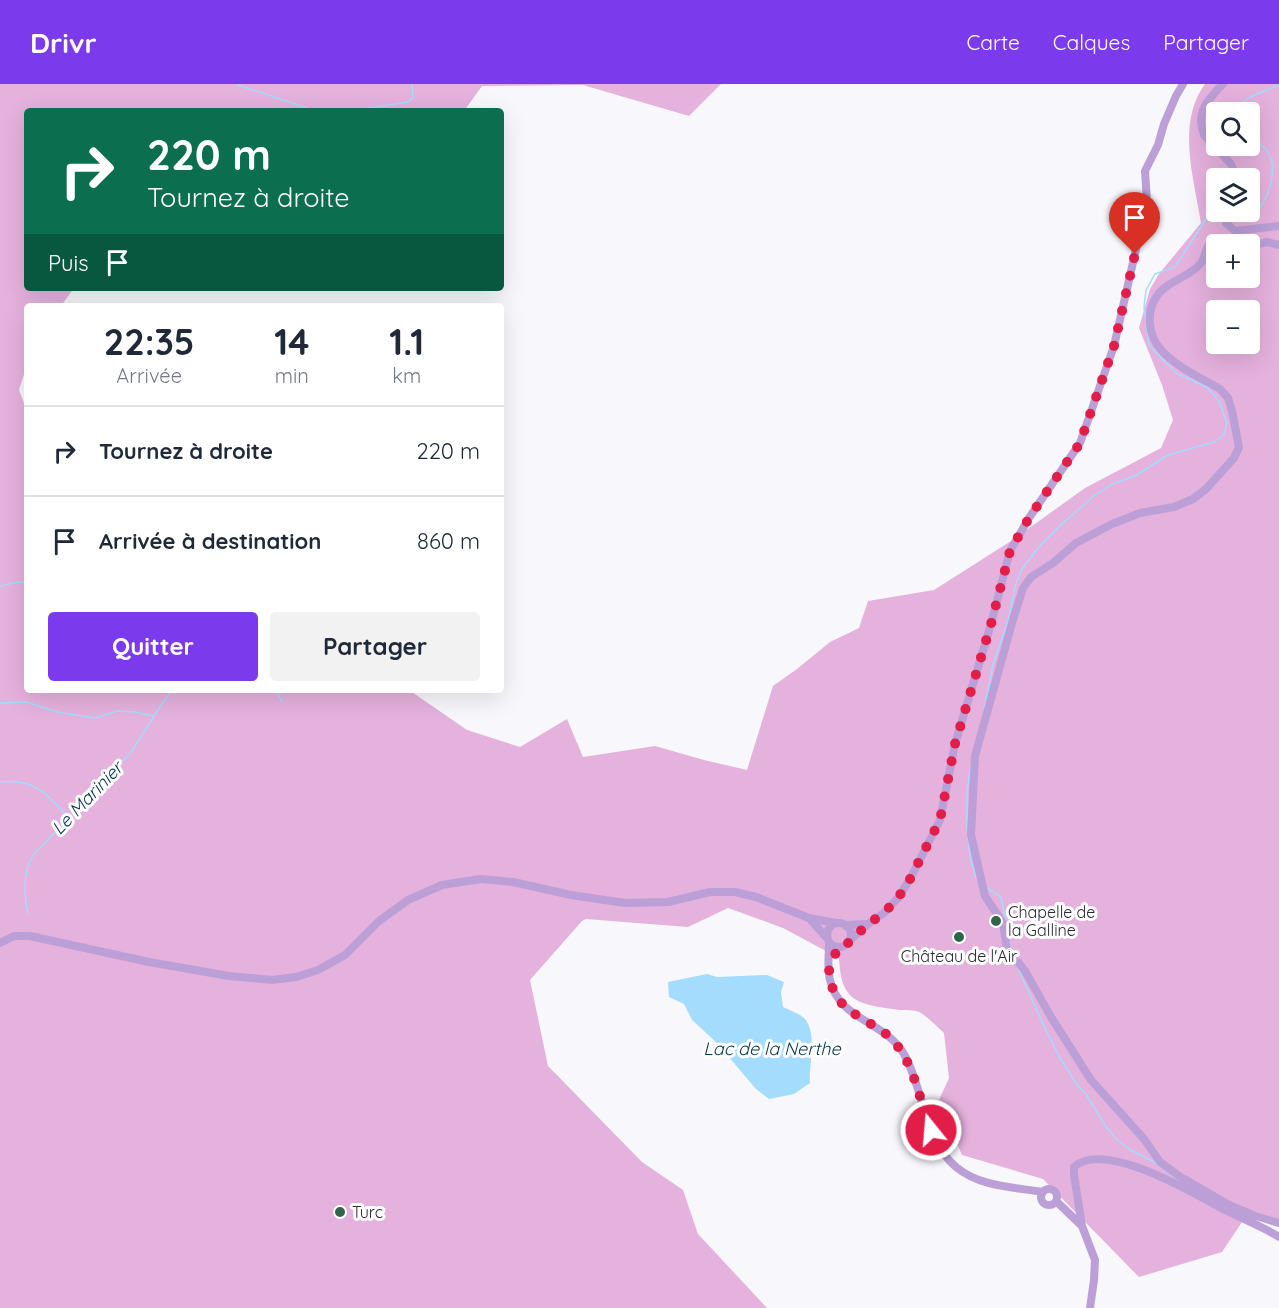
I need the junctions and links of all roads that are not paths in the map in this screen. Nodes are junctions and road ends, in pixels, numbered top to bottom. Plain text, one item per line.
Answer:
1 (1183, 84) edge
2 (1223, 84) edge
3 (1233, 168) edge
4 (1226, 222) edge
5 (1279, 226) edge
6 (1260, 244) edge
7 (1279, 245) edge
8 (1206, 250) edge
9 (809, 918) junction
10 (841, 924) junction
11 (868, 924) junction
12 (850, 940) junction
13 (828, 941) junction
14 (0, 943) edge
15 (838, 948) junction
16 (829, 968) junction
17 (1279, 1223) edge
18 (1082, 1226) junction
19 (1279, 1237) edge
20 (1090, 1308) edge

1 - 11 street
2 - 3 street
4 - 5 street
6 - 7 street
8 - 17 street
9 - 10 street
9 - 13 street
9 - 14 street
10 - 11 street
10 - 12 street
10 - 13 street
11 - 12 street
12 - 15 street
13 - 15 street
13 - 16 street
15 - 16 street
16 - 18 street
18 - 19 street
18 - 20 street

